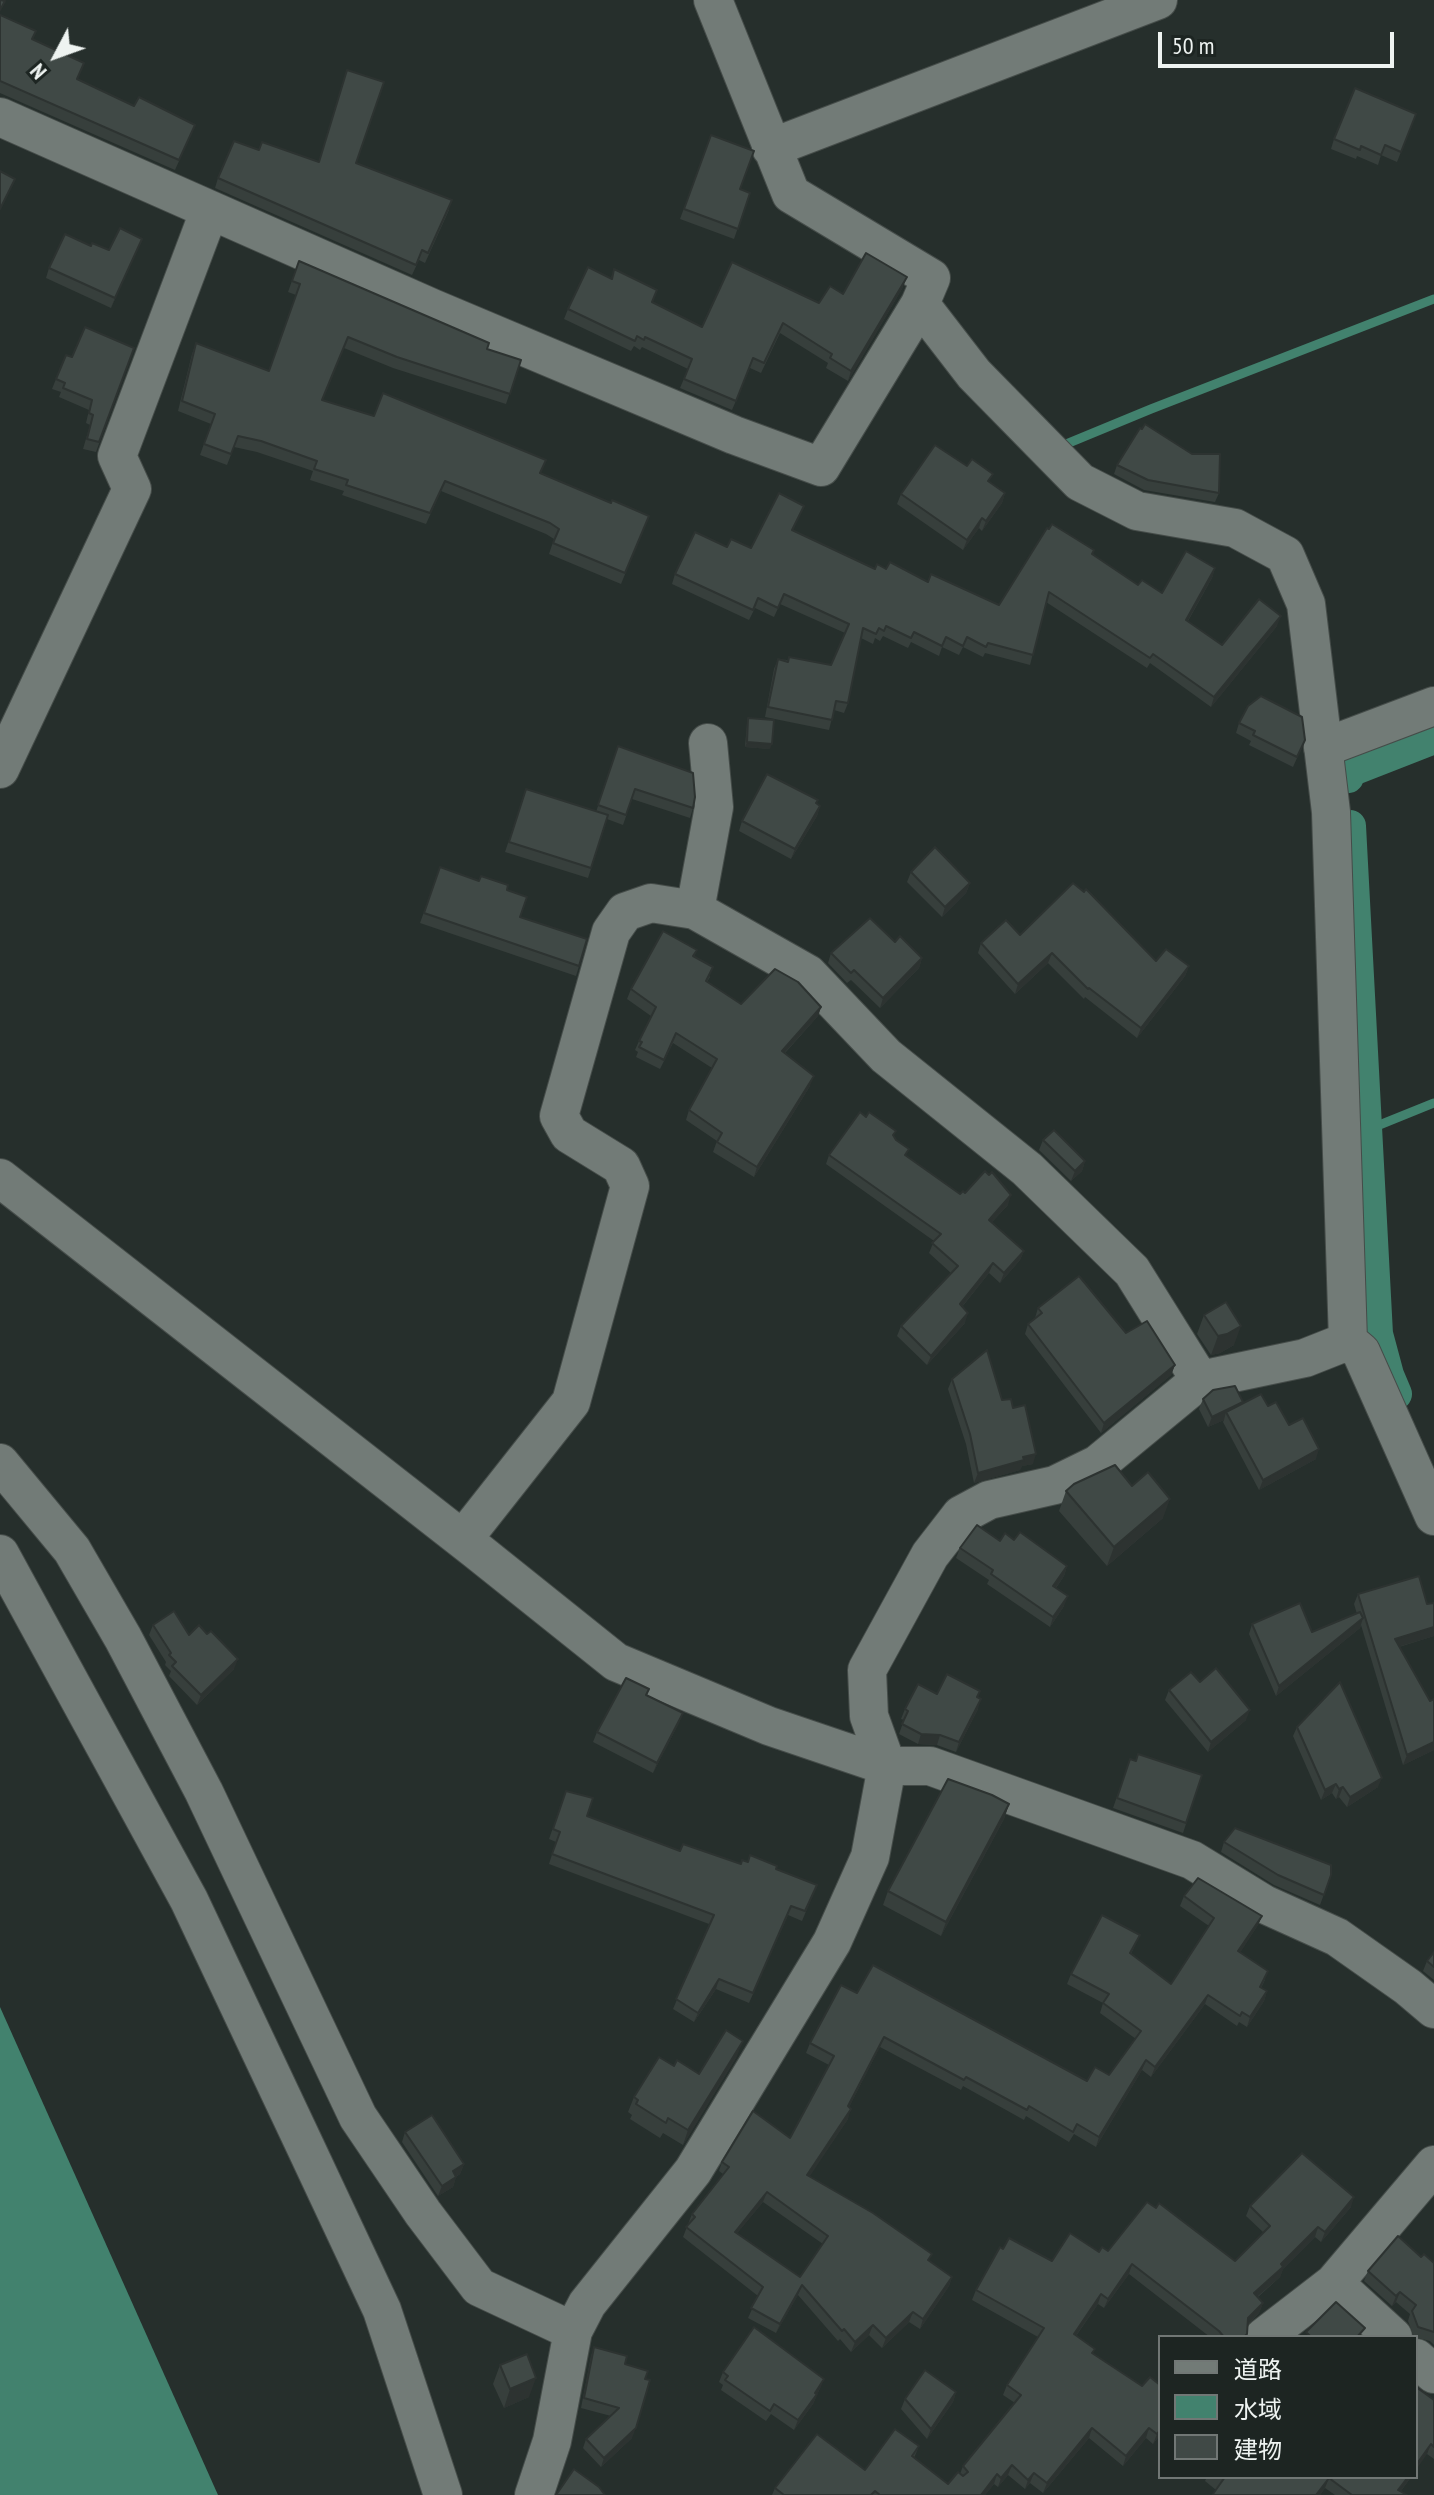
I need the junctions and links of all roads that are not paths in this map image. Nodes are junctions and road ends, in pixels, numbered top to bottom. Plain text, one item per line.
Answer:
1 (713, 0) edge
2 (1158, 0) edge
3 (0, 117) edge
4 (771, 148) junction
5 (209, 212) junction
6 (920, 304) junction
7 (1434, 706) edge
8 (708, 743) dead end
9 (1323, 748) junction
10 (0, 769) edge
11 (695, 910) junction
12 (0, 1178) edge
13 (1348, 1341) junction
14 (1200, 1380) junction
15 (0, 1463) edge
16 (1434, 1516) edge
17 (463, 1539) junction
18 (0, 1554) edge
19 (887, 1766) junction
20 (1434, 2009) edge
21 (1434, 2165) edge
22 (1334, 2283) junction
23 (573, 2331) junction
24 (1267, 2335) edge
25 (1391, 2335) edge
26 (1418, 2360) edge
27 (1434, 2374) edge
28 (443, 2495) edge
29 (534, 2495) edge

1 - 4 street
2 - 4 street
3 - 5 street
4 - 6 street
5 - 6 street
5 - 10 street
6 - 9 street
7 - 9 street
8 - 11 street
9 - 13 street
11 - 14 street
11 - 17 street
12 - 17 street
13 - 14 street
13 - 16 street
14 - 19 street
15 - 23 street
17 - 19 street
18 - 28 street
19 - 20 street
19 - 23 street
21 - 22 street
22 - 24 street
22 - 25 street
23 - 29 street
26 - 27 street

